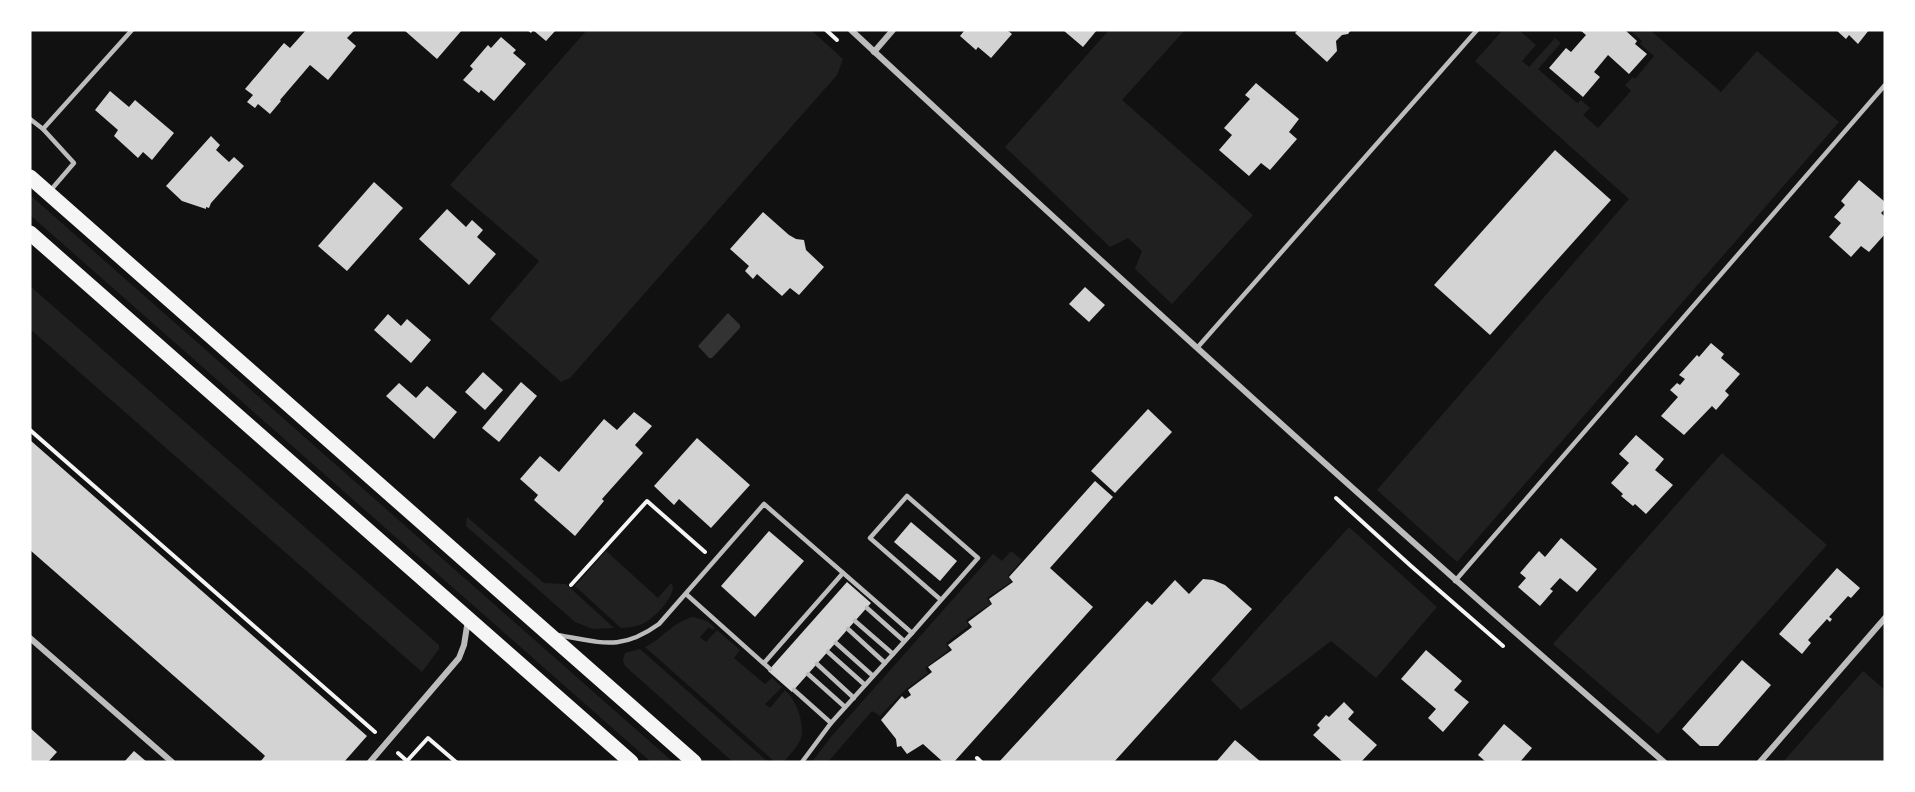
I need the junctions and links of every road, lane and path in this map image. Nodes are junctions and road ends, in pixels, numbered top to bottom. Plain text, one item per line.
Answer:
1 (132, 30) edge
2 (851, 30) edge
3 (893, 30) edge
4 (1477, 30) edge
5 (874, 52) junction
6 (1885, 85) edge
7 (30, 119) edge
8 (43, 129) junction
9 (30, 177) edge
10 (48, 193) junction
11 (30, 232) edge
12 (1197, 348) junction
13 (30, 430) edge
14 (715, 561) junction
15 (843, 573) junction
16 (837, 581) junction
17 (1455, 581) junction
18 (571, 585) dead end
19 (843, 586) dead end
20 (686, 594) junction
21 (825, 594) junction
22 (831, 599) dead end
23 (941, 600) junction
24 (818, 602) junction
25 (824, 608) dead end
26 (867, 608) dead end
27 (806, 616) junction
28 (1885, 618) edge
29 (468, 619) junction
30 (812, 621) dead end
31 (855, 621) dead end
32 (798, 625) junction
33 (848, 629) dead end
34 (804, 630) dead end
35 (548, 633) junction
36 (912, 633) junction
37 (30, 638) edge
38 (786, 638) junction
39 (904, 641) junction
40 (836, 642) dead end
41 (793, 643) dead end
42 (778, 647) junction
43 (784, 652) dead end
44 (828, 652) dead end
45 (893, 654) junction
46 (764, 663) junction
47 (885, 663) junction
48 (817, 664) dead end
49 (770, 669) dead end
50 (808, 674) dead end
51 (873, 676) junction
52 (865, 685) junction
53 (794, 690) dead end
54 (854, 698) junction
55 (845, 707) junction
56 (831, 723) junction
57 (380, 737) dead end
58 (389, 745) dead end
59 (977, 758) dead end
60 (172, 762) edge
61 (370, 762) edge
62 (456, 762) edge
63 (631, 762) edge
64 (694, 762) edge
65 (802, 762) edge
66 (981, 762) edge
67 (1664, 762) edge
68 (1760, 762) edge

1 - 8 lane
2 - 5 street
3 - 5 street
4 - 12 lane
5 - 12 street
6 - 17 lane
7 - 8 lane
8 - 10 lane
9 - 10 main road
10 - 35 main road
11 - 29 main road
12 - 17 street
13 - 57 path
14 - 15 lane
14 - 18 path
14 - 20 lane
15 - 16 lane
15 - 36 lane
16 - 19 lane
16 - 21 lane
17 - 67 street
20 - 35 lane
20 - 46 lane
21 - 22 lane
21 - 24 lane
23 - 23 lane
23 - 36 lane
24 - 25 lane
24 - 27 lane
26 - 39 lane
27 - 30 lane
27 - 32 lane
28 - 68 street
29 - 61 street
29 - 63 main road
31 - 45 lane
32 - 34 lane
32 - 38 lane
33 - 47 lane
35 - 64 main road
36 - 39 lane
37 - 60 street
38 - 41 lane
38 - 42 lane
39 - 45 lane
40 - 51 lane
42 - 43 lane
42 - 46 lane
44 - 52 lane
45 - 47 lane
46 - 49 lane
47 - 51 lane
48 - 54 lane
50 - 55 lane
51 - 52 lane
52 - 54 lane
53 - 56 lane
54 - 55 lane
55 - 56 lane
56 - 65 lane
58 - 62 path
59 - 66 path

